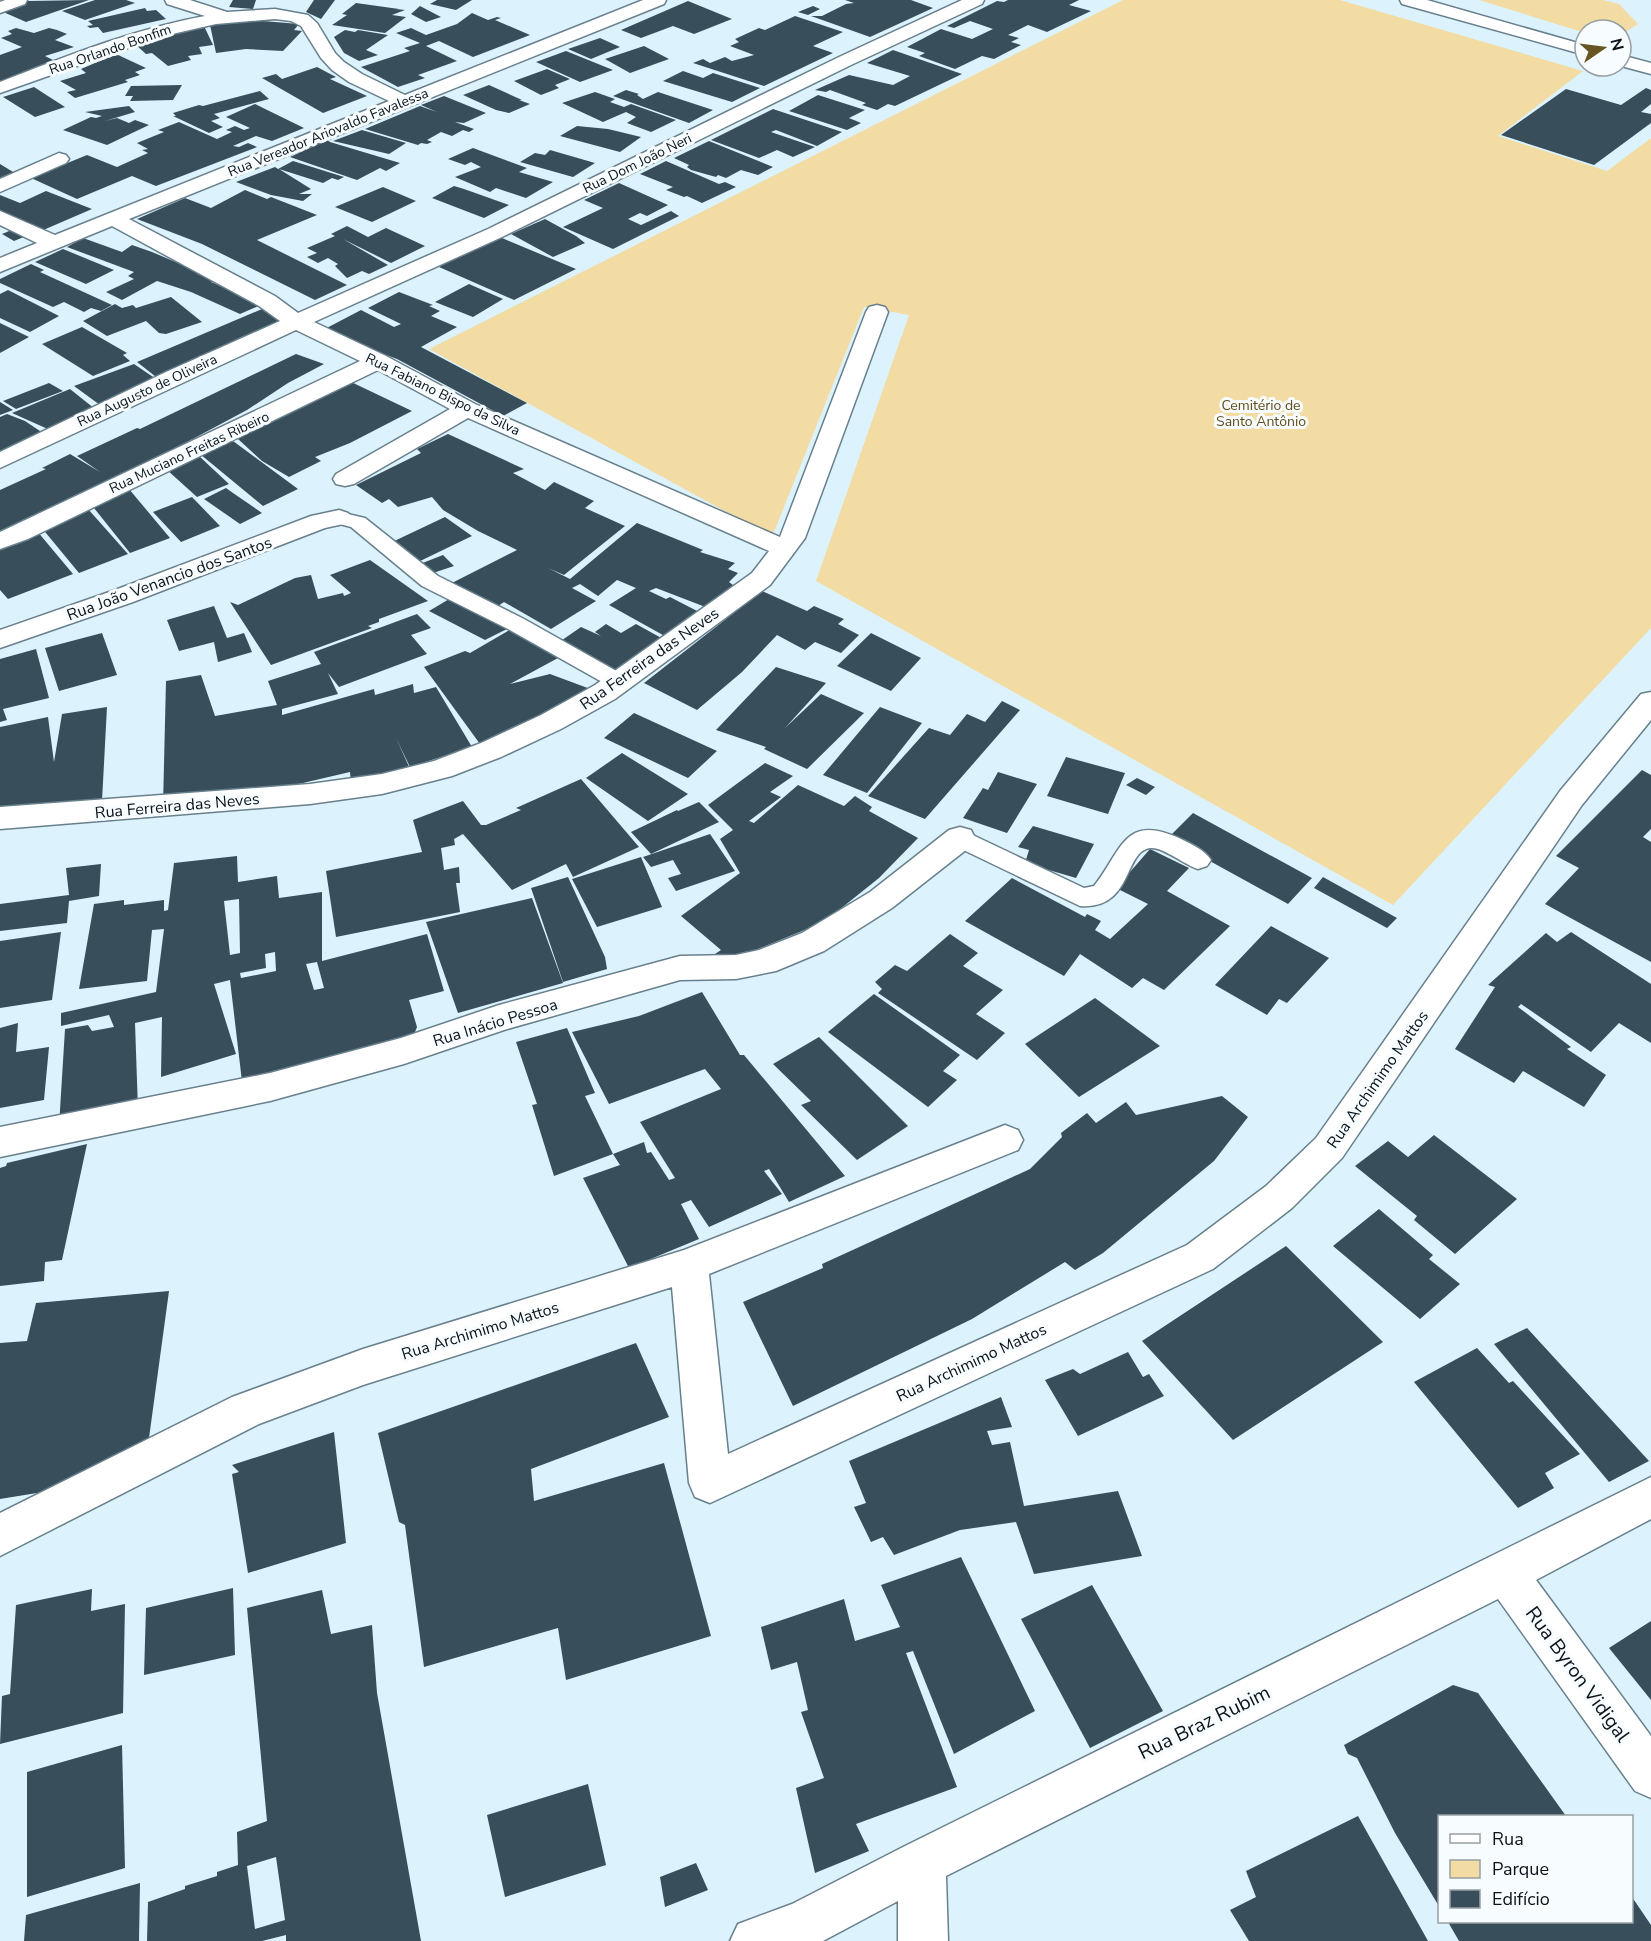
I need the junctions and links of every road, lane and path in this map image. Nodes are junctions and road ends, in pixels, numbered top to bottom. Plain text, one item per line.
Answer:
1 (19, 0) edge
2 (173, 0) edge
3 (658, 0) edge
4 (976, 0) edge
5 (1408, 0) edge
6 (0, 8) edge
7 (228, 17) junction
8 (1573, 47) edge
9 (1633, 64) edge
10 (1651, 69) edge
11 (0, 88) edge
12 (405, 102) junction
13 (59, 159) dead end
14 (0, 186) edge
15 (0, 217) edge
16 (113, 218) junction
17 (54, 243) junction
18 (0, 266) edge
19 (877, 312) dead end
20 (296, 322) junction
21 (378, 361) junction
22 (467, 409) junction
23 (0, 460) edge
24 (345, 480) dead end
25 (339, 518) joint
26 (0, 541) edge
27 (784, 548) junction
28 (0, 639) edge
29 (618, 682) junction
30 (1651, 701) edge
31 (0, 818) edge
32 (960, 838) joint
33 (1198, 860) dead end
34 (1005, 1140) dead end
35 (0, 1142) edge
36 (689, 1265) junction
37 (1651, 1497) edge
38 (0, 1535) edge
39 (1505, 1573) junction
40 (1651, 1774) edge
41 (922, 1863) junction
42 (755, 1941) edge
43 (923, 1941) edge

1 - 6 street
2 - 7 street
3 - 12 street, Rua Vereador Ariovaldo Favalessa
4 - 20 street, Rua Dom João Neri
5 - 8 street
7 - 11 street, Rua Orlando Bonfim
7 - 12 street, Rua Orlando Bonfim
9 - 10 street
12 - 16 street, Rua Vereador Ariovaldo Favalessa
13 - 14 street
15 - 17 street
16 - 17 street, Rua Vereador Ariovaldo Favalessa
16 - 20 street, Rua Fabiano Bispo da Silva
17 - 18 street, Rua Vereador Ariovaldo Favalessa
19 - 27 street, Rua Ferreira das Neves
20 - 21 street, Rua Fabiano Bispo da Silva
20 - 23 street, Rua Augusto de Oliveira
21 - 22 street, Rua Fabiano Bispo da Silva
21 - 26 street, Rua Muciano Freitas Ribeiro
22 - 24 street
22 - 27 street, Rua Fabiano Bispo da Silva
25 - 28 street, Rua João Venancio dos Santos
25 - 29 lane
27 - 29 street, Rua Ferreira das Neves
29 - 31 street, Rua Ferreira das Neves
30 - 36 street, Rua Archimimo Mattos
32 - 33 lane
32 - 35 street, Rua Inácio Pessoa
34 - 36 street, Rua Archimimo Mattos
36 - 38 street, Rua Archimimo Mattos
37 - 39 street, Rua Braz Rubim
39 - 40 street, Rua Byron Vidigal
39 - 41 street, Rua Braz Rubim
41 - 42 street, Rua Braz Rubim
41 - 43 street

